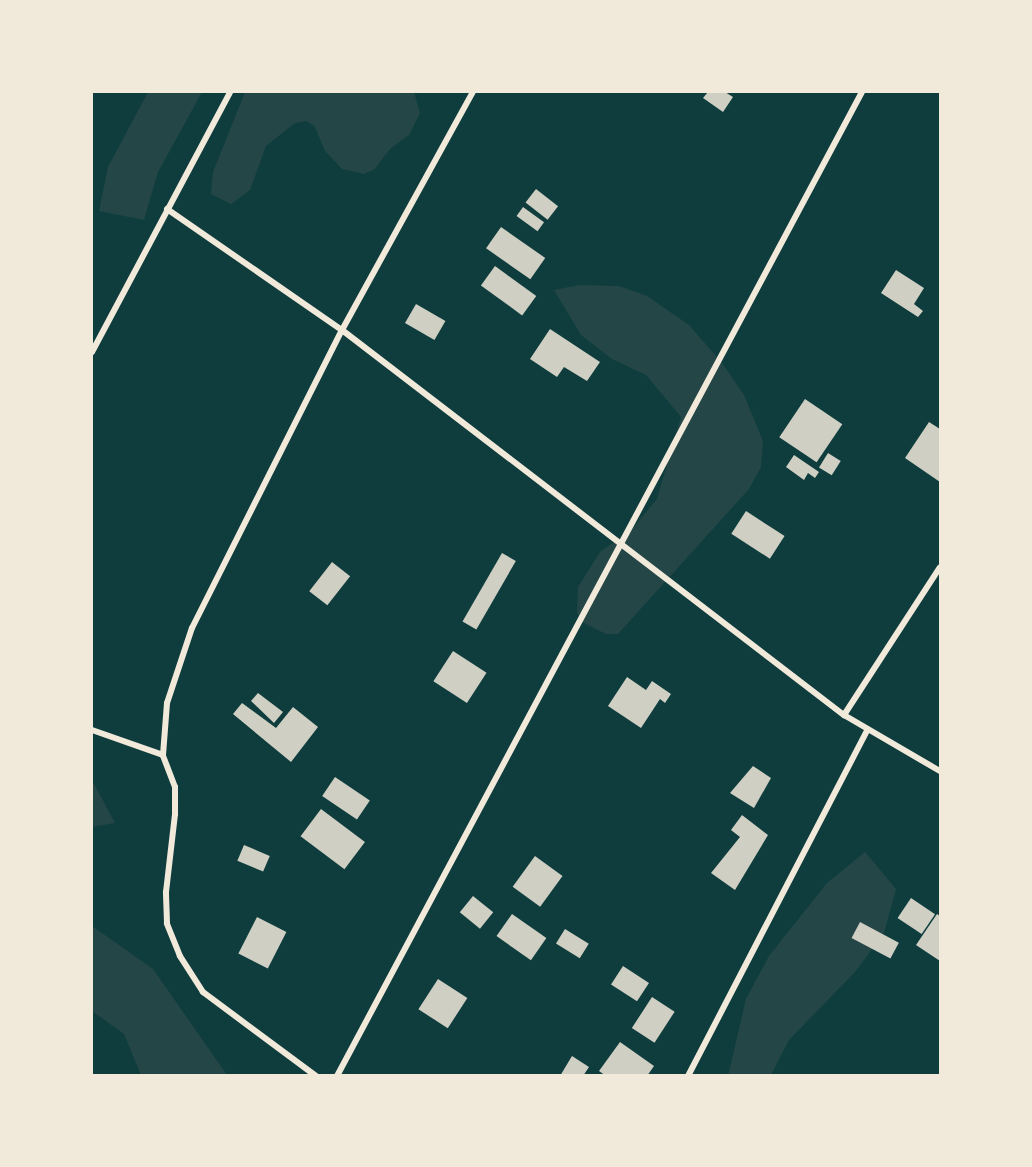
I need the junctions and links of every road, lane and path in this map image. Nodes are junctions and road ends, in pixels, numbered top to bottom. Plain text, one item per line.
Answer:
1 (230, 92) edge
2 (473, 92) edge
3 (862, 92) edge
4 (167, 209) junction
5 (342, 330) junction
6 (92, 352) edge
7 (618, 545) junction
8 (940, 567) edge
9 (844, 715) junction
10 (92, 730) edge
11 (867, 731) junction
12 (163, 755) junction
13 (940, 771) edge
14 (316, 1076) edge
15 (337, 1076) edge
16 (688, 1076) edge

1 - 4 street
2 - 5 street
3 - 7 street
4 - 5 street
4 - 6 street
5 - 7 street
5 - 12 street
7 - 9 street
7 - 15 street
8 - 9 street
9 - 11 street
10 - 12 street
11 - 13 street
11 - 16 street
12 - 14 street

